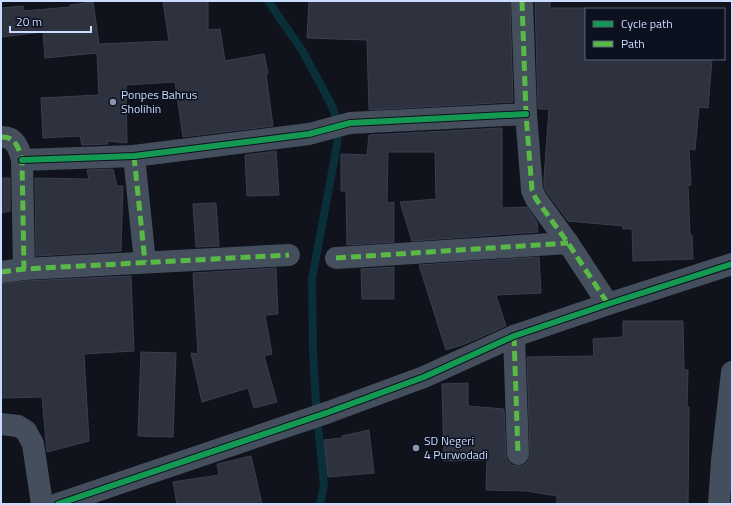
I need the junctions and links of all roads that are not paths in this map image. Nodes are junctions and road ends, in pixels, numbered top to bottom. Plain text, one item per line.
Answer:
1 (522, 1) edge
2 (526, 114) junction
3 (1, 138) edge
4 (134, 156) junction
5 (22, 160) junction
6 (568, 243) junction
7 (289, 255) dead end
8 (336, 258) dead end
9 (145, 262) junction
10 (732, 264) edge
11 (24, 269) junction
12 (1, 272) edge
13 (608, 304) junction
14 (514, 336) junction
15 (732, 372) edge
16 (1, 424) edge
17 (518, 454) dead end
18 (42, 504) edge
19 (58, 504) edge
20 (719, 504) edge

1 - 2 street
2 - 4 street
2 - 6 street
3 - 5 street
4 - 5 street
4 - 9 street
5 - 11 street
6 - 8 street
6 - 13 street
7 - 9 street
9 - 11 street
10 - 13 street
11 - 12 street
13 - 14 street
14 - 17 street
14 - 19 street
15 - 20 street
16 - 18 street

